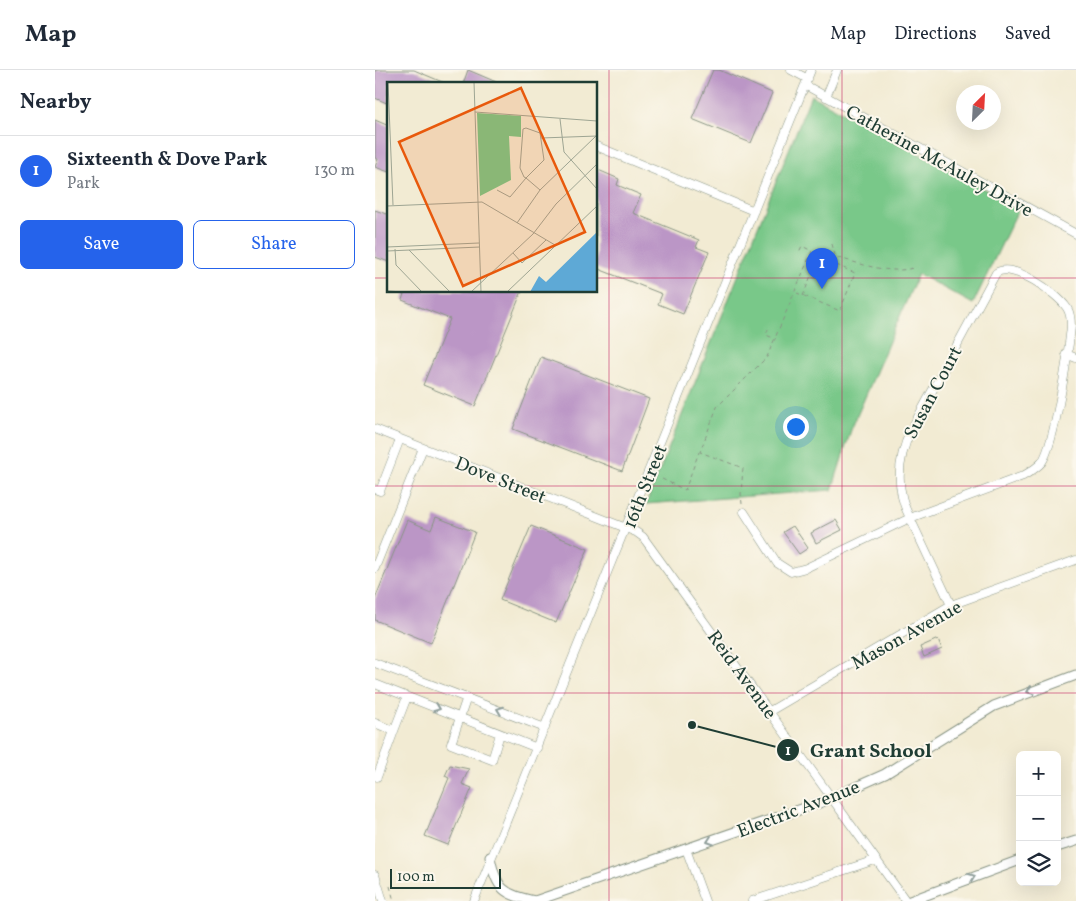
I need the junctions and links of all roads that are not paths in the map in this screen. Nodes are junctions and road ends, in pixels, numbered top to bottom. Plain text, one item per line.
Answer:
1 (791, 70) edge
2 (811, 70) edge
3 (837, 70) edge
4 (806, 82) junction
5 (826, 97) junction
6 (597, 146) edge
7 (754, 211) junction
8 (1076, 234) edge
9 (1066, 354) junction
10 (1076, 358) edge
11 (375, 429) edge
12 (400, 439) junction
13 (423, 448) junction
14 (375, 488) edge
15 (744, 512) road end
16 (910, 518) junction
17 (626, 529) junction
18 (1076, 560) edge
19 (375, 568) edge
20 (951, 605) junction
21 (375, 663) edge
22 (1076, 675) edge
23 (375, 684) edge
24 (407, 697) junction
25 (467, 697) junction
26 (770, 711) junction
27 (460, 717) junction
28 (375, 723) edge
29 (545, 728) junction
30 (394, 731) junction
31 (500, 734) junction
32 (537, 748) junction
33 (375, 776) edge
34 (831, 798) junction
35 (1076, 841) edge
36 (1061, 846) edge
37 (686, 849) junction
38 (490, 857) junction
39 (875, 860) junction
40 (1016, 861) edge
41 (375, 875) edge
42 (383, 901) edge
43 (474, 901) edge
44 (535, 901) edge
45 (705, 901) edge
46 (752, 901) edge
47 (906, 901) edge
48 (910, 901) edge

1 - 4 street, Catherine McAuley Drive
2 - 4 street, 16th Street
3 - 5 street
4 - 5 street, Catherine McAuley Drive
4 - 7 street, 16th Street
5 - 8 street, Catherine McAuley Drive
6 - 7 street
7 - 17 street, 16th Street
9 - 10 street
9 - 16 street
9 - 16 street, Susan Court
11 - 12 street, Dove Street
12 - 13 street, Dove Street
12 - 14 street
13 - 17 street, Dove Street
13 - 19 street
15 - 16 street
16 - 20 street, Susan Court
17 - 26 street, Reid Avenue
17 - 29 street, 16th Street
18 - 20 street, Mason Avenue
20 - 26 street, Mason Avenue
21 - 25 street
22 -> 34 main road, Electric Avenue
23 - 24 street
24 -> 27 street
24 - 30 street
25 - 27 street
29 -> 25 street
26 - 34 street, Reid Avenue
27 - 31 street
27 - 31 street
28 - 30 street
29 - 32 street, 16th Street
30 - 33 street
31 - 32 street
32 - 38 street, 16th Street
34 -> 37 main road, Electric Avenue
34 - 39 street, Reid Avenue
35 - 36 main road
37 - 44 main road, Electric Avenue
37 - 45 street
38 - 43 street, 16th Street
38 - 44 main road
39 - 46 street
39 - 47 street, Reid Avenue
48 -> 40 main road
41 - 42 street

